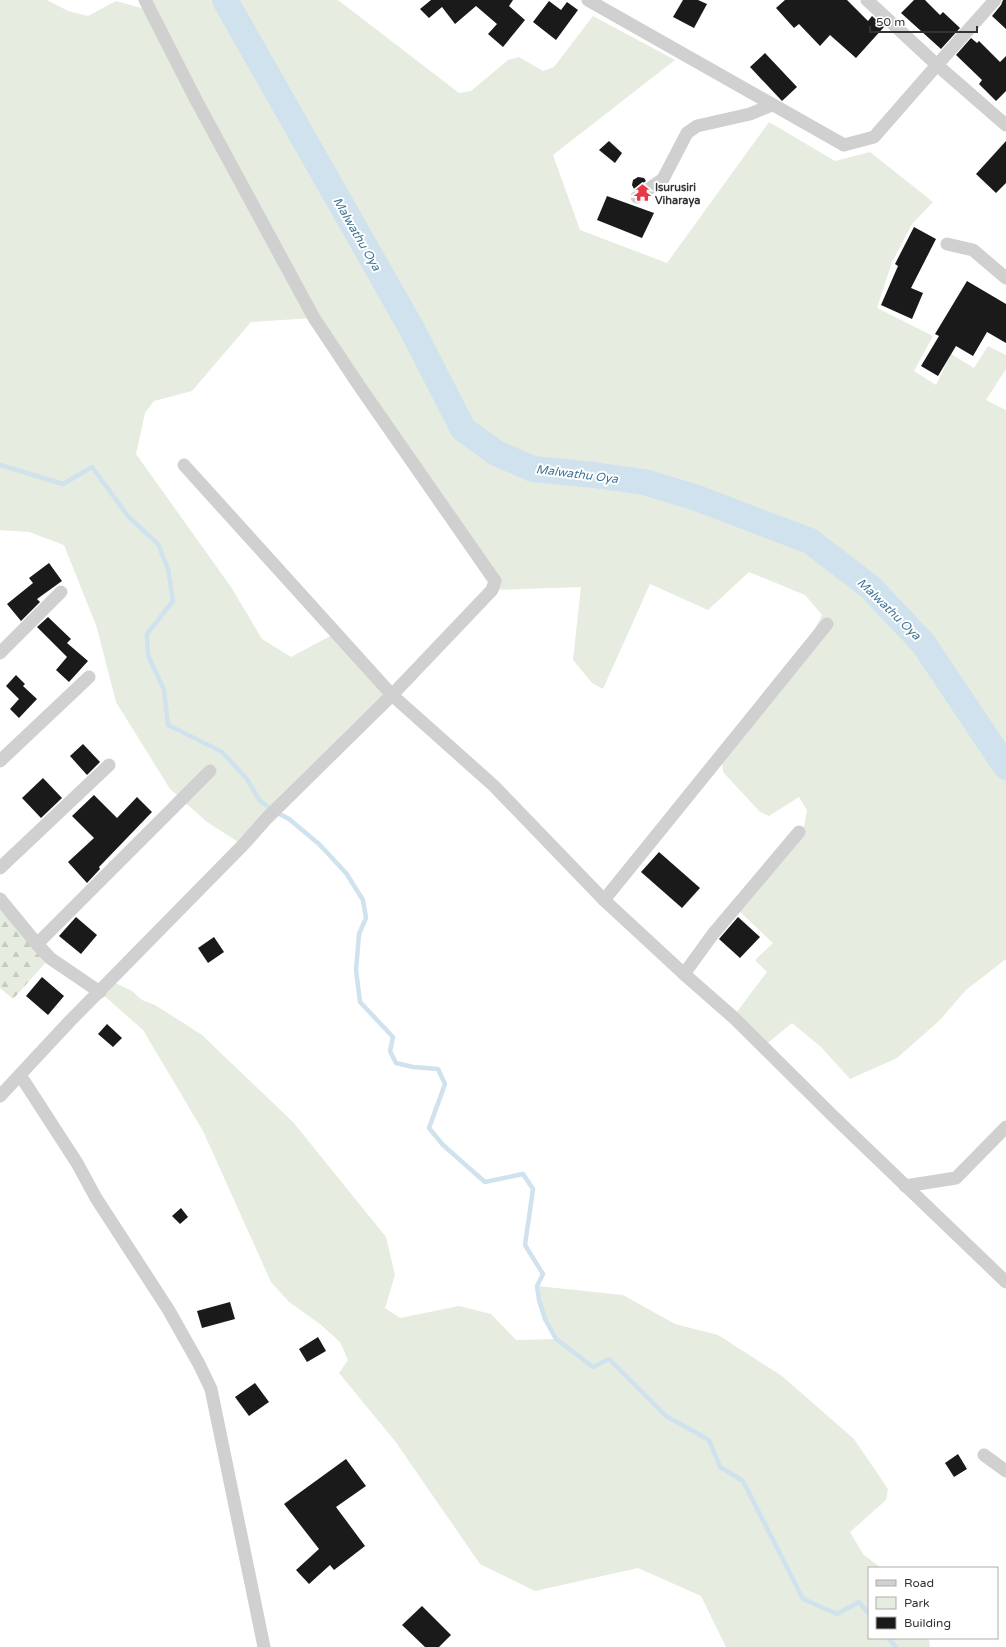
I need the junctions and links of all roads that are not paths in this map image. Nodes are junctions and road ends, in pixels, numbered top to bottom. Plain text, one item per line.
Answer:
1 (145, 0) edge
2 (588, 0) edge
3 (867, 0) edge
4 (995, 0) edge
5 (936, 65) junction
6 (772, 105) junction
7 (1006, 125) edge
8 (637, 197) dead end
9 (947, 244) dead end
10 (1006, 278) edge
11 (184, 465) dead end
12 (61, 592) dead end
13 (827, 624) dead end
14 (0, 652) edge
15 (89, 677) dead end
16 (392, 695) junction
17 (0, 761) edge
18 (109, 765) dead end
19 (210, 771) dead end
20 (800, 832) dead end
21 (0, 868) edge
22 (0, 899) edge
23 (604, 900) junction
24 (37, 944) junction
25 (684, 974) junction
26 (100, 992) junction
27 (20, 1075) junction
28 (1, 1094) edge
29 (1006, 1128) edge
30 (905, 1186) junction
31 (1006, 1282) edge
32 (984, 1456) dead end
33 (1006, 1470) edge
34 (264, 1647) edge

1 - 16 street
2 - 6 street
3 - 5 street
4 - 5 street
5 - 6 street
5 - 7 street
6 - 8 street
9 - 10 street
11 - 16 street
12 - 14 street
13 - 23 street
15 - 17 street
16 - 23 street
16 - 26 street
18 - 21 street
19 - 24 street
20 - 25 street
22 - 24 street
23 - 25 street
24 - 26 street
25 - 30 street
26 - 27 street
27 - 28 street
27 - 34 street
29 - 30 street
30 - 31 street
32 - 33 street

